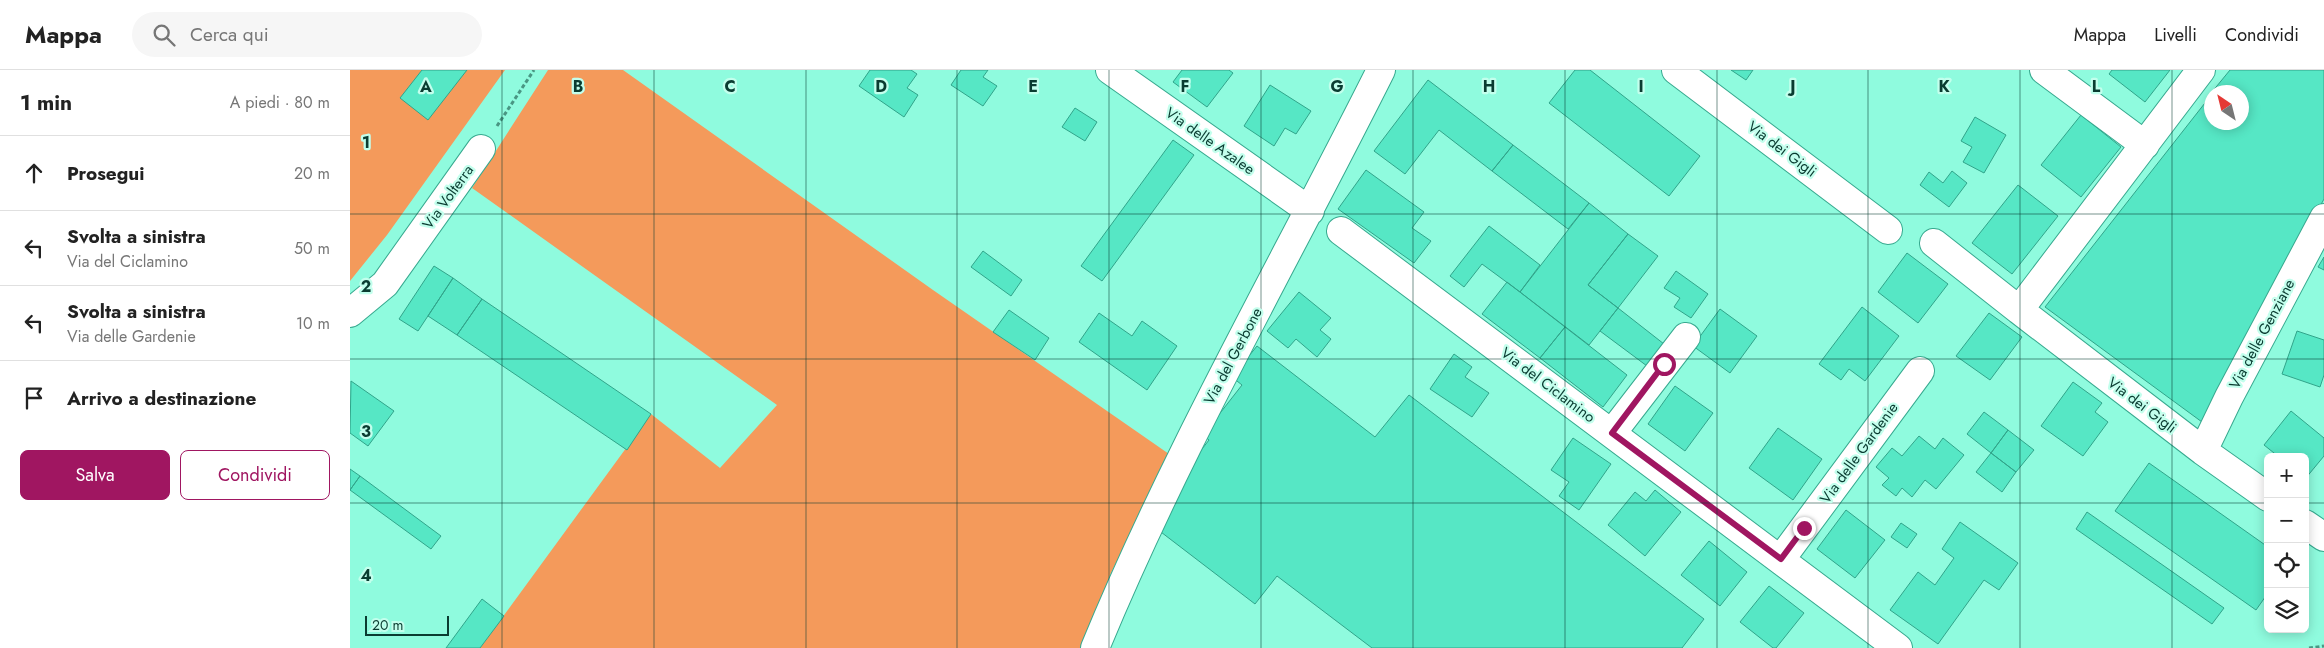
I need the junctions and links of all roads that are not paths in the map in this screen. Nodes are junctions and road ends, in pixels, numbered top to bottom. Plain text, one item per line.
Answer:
1 (1110, 70) edge
2 (1381, 70) edge
3 (1676, 70) edge
4 (2044, 70) edge
5 (2201, 70) edge
6 (2145, 145) junction
7 (481, 149) road end
8 (1310, 211) junction
9 (2324, 218) edge
10 (1888, 230) dead end
11 (1341, 231) dead end
12 (1934, 243) dead end
13 (2019, 310) junction
14 (350, 313) edge
15 (1686, 337) dead end
16 (1920, 371) dead end
17 (1612, 433) junction
18 (2203, 451) junction
19 (2264, 494) edge
20 (2309, 527) edge
21 (2324, 537) edge
22 (1781, 559) junction
23 (1095, 648) edge
24 (1898, 648) edge

1 - 8 street, Via delle Azalee
2 - 8 street, Via del Gerbone
3 - 10 street, Via dei Gigli
4 - 6 street
5 - 6 street
6 - 13 street
7 - 14 street, Via Volterra
8 - 23 street, Via del Gerbone
9 - 18 street, Via delle Genziane
11 - 17 street, Via del Ciclamino
12 - 13 street, Via dei Gigli
13 - 18 street, Via dei Gigli
15 - 17 street
16 - 22 street, Via delle Gardenie
17 - 22 street, Via del Ciclamino
18 - 19 street, Via dei Gigli
20 - 21 street
22 - 24 street, Via del Ciclamino

